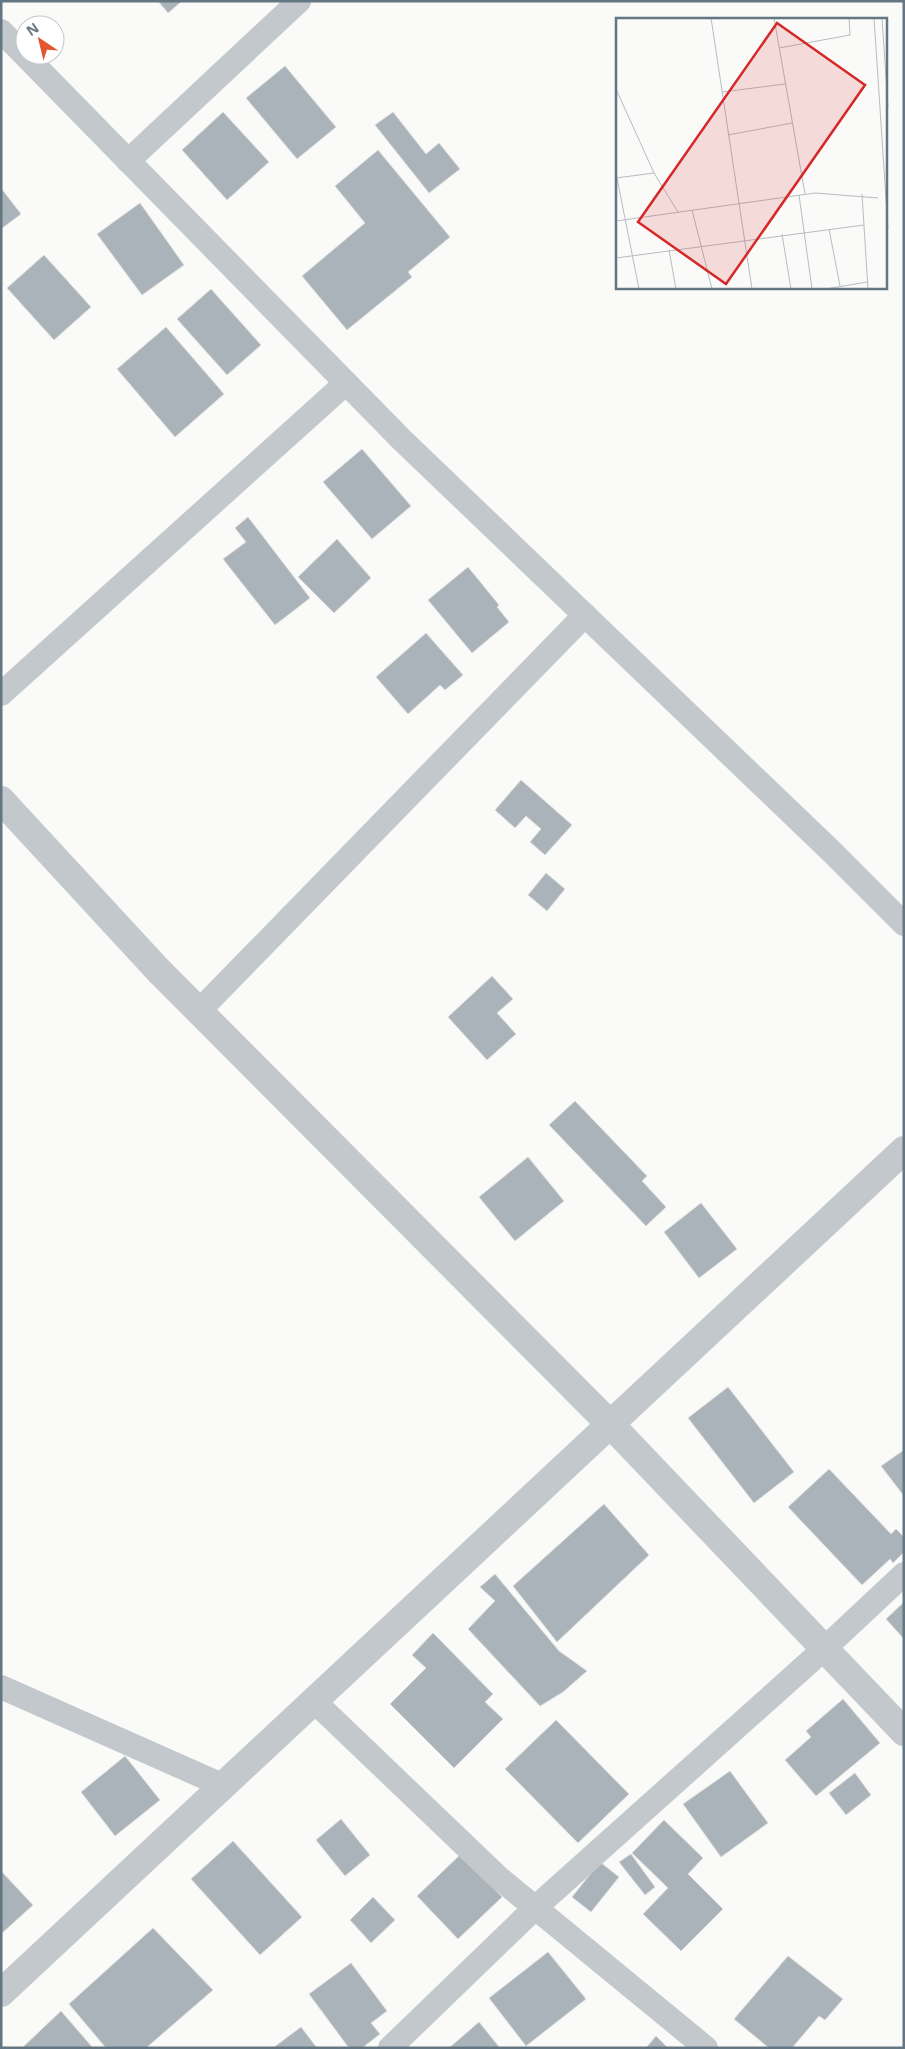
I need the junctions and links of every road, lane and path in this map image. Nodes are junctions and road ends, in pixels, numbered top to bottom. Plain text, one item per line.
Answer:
1 (299, 1) edge
2 (1, 31) edge
3 (128, 161) junction
4 (346, 384) junction
5 (585, 615) junction
6 (1, 694) edge
7 (1, 800) edge
8 (904, 924) edge
9 (199, 1011) junction
10 (904, 1150) edge
11 (611, 1426) junction
12 (904, 1574) edge
13 (824, 1649) junction
14 (1, 1687) edge
15 (315, 1702) junction
16 (904, 1732) edge
17 (224, 1786) junction
18 (536, 1907) junction
19 (1, 1993) edge
20 (390, 2048) edge
21 (706, 2048) edge

1 - 3 street
2 - 3 street
3 - 4 street
4 - 5 street
4 - 6 street
5 - 8 street
5 - 9 street
7 - 9 street
9 - 11 street
10 - 11 street
11 - 13 street
11 - 15 street
12 - 13 street
13 - 16 street
13 - 18 street
14 - 17 street
15 - 17 street
15 - 18 street
17 - 19 street
18 - 20 street
18 - 21 street

